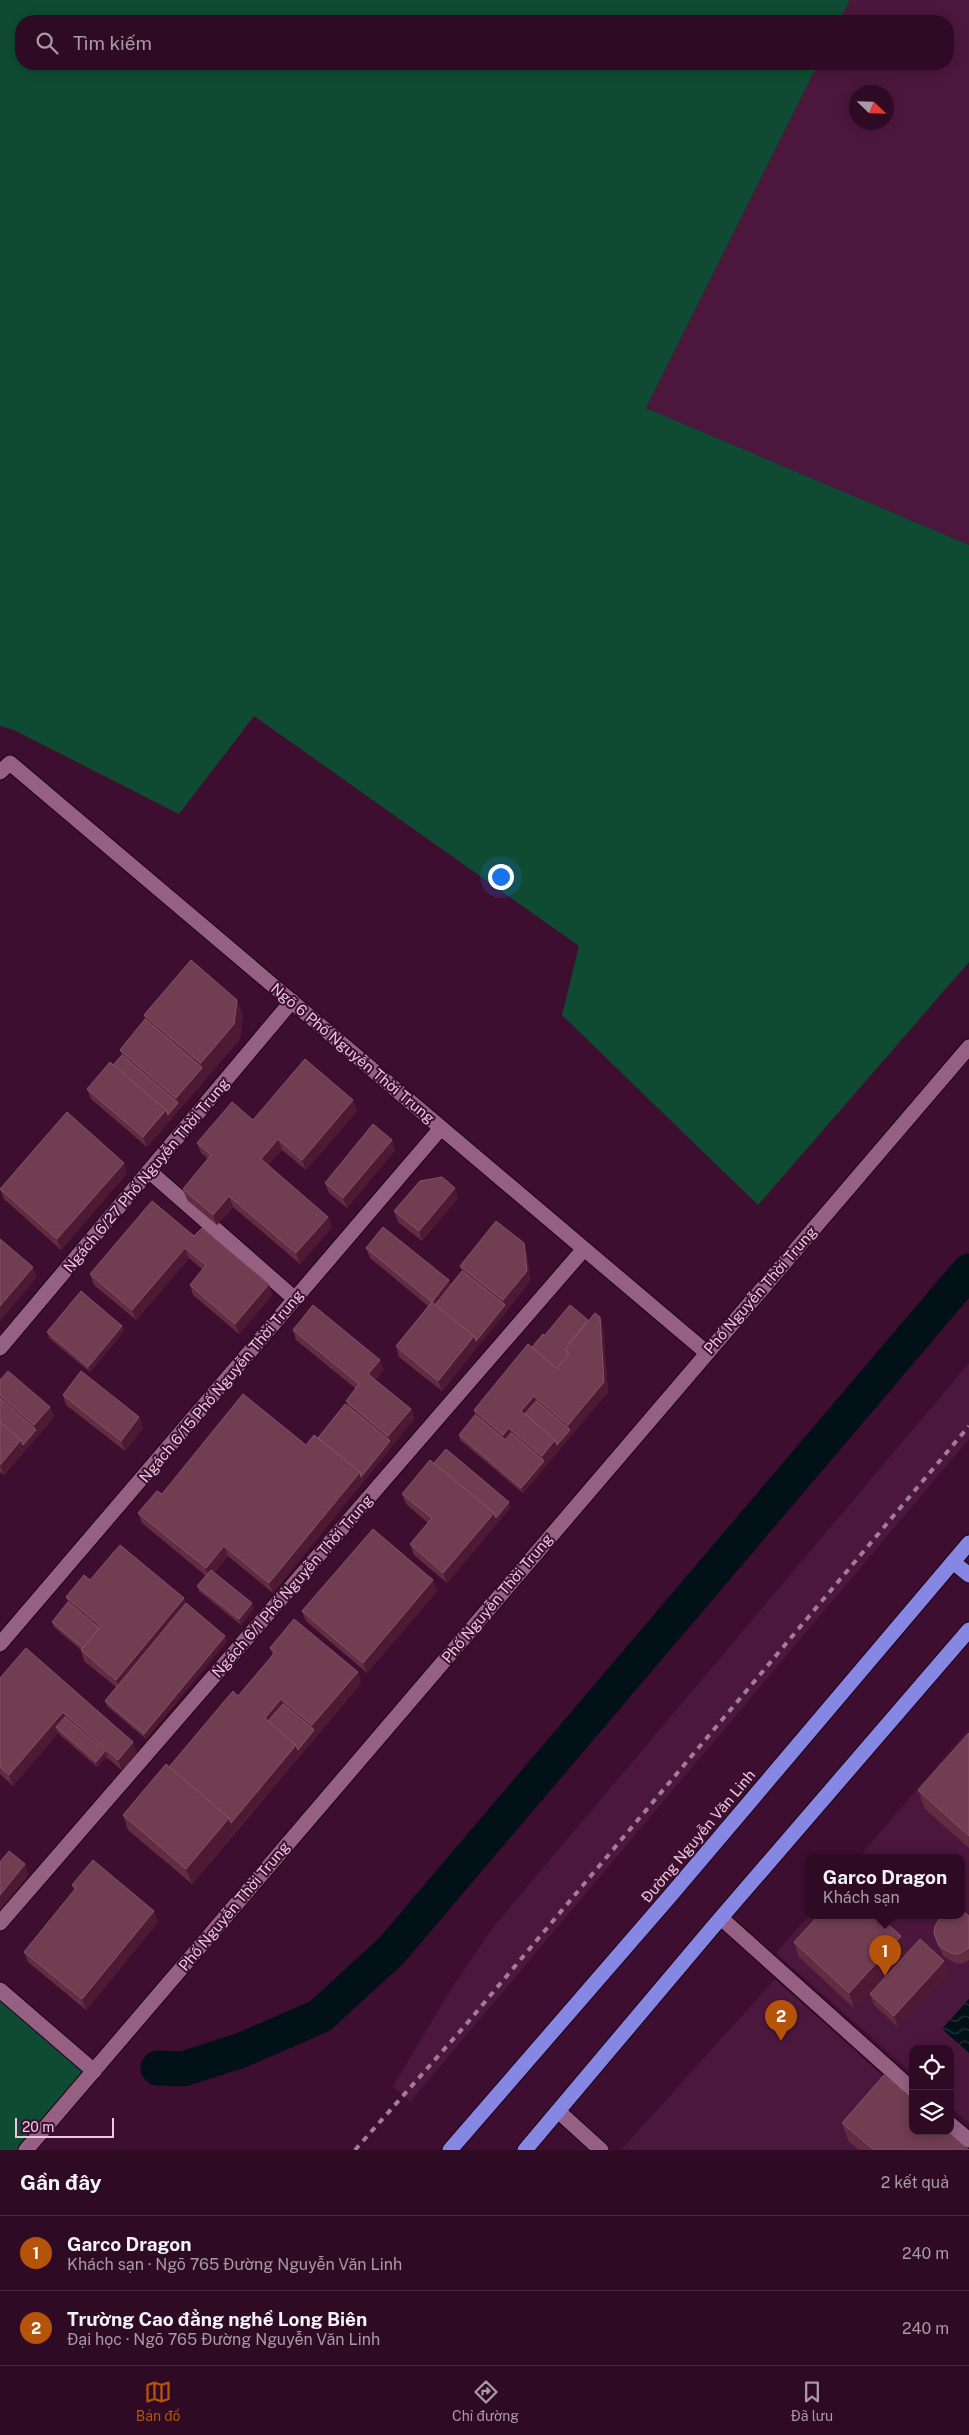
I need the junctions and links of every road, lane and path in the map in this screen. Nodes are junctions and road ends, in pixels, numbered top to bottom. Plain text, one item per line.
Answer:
1 (0, 772) edge
2 (292, 1001) junction
3 (969, 1047) edge
4 (441, 1128) junction
5 (149, 1171) junction
6 (584, 1249) junction
7 (295, 1298) junction
8 (0, 1348) edge
9 (706, 1352) junction
10 (969, 1543) edge
11 (953, 1562) junction
12 (969, 1575) edge
13 (969, 1630) edge
14 (0, 1644) edge
15 (721, 1918) junction
16 (0, 1923) edge
17 (0, 1990) edge
18 (94, 2071) junction
19 (909, 2086) edge
20 (558, 2111) junction
21 (954, 2127) edge
22 (969, 2140) edge
23 (26, 2150) edge
24 (450, 2150) edge
25 (525, 2150) edge
26 (601, 2150) edge

1 - 2 street, Ngõ 6 Phố Nguyễn Thời Trung
2 - 4 street, Ngõ 6 Phố Nguyễn Thời Trung
2 - 5 street, Ngách 6/27 Phố Nguyễn Thời Trung
3 - 9 street, Phố Nguyễn Thời Trung
4 - 6 street, Ngõ 6 Phố Nguyễn Thời Trung
4 - 7 street, Ngách 6/15 Phố Nguyễn Thời Trung
5 - 7 street
5 - 8 street, Ngách 6/27 Phố Nguyễn Thời Trung
6 - 9 street, Ngõ 6 Phố Nguyễn Thời Trung
6 - 16 street, Ngách 6/1 Phố Nguyễn Thời Trung
7 - 14 street, Ngách 6/15 Phố Nguyễn Thời Trung
9 - 18 street, Phố Nguyễn Thời Trung
10 - 11 highway, Đường Nguyễn Văn Linh
11 - 12 highway
11 - 24 highway, Đường Nguyễn Văn Linh
13 - 15 highway
15 - 19 street
15 - 20 highway
17 - 18 street
18 - 23 street, Phố Nguyễn Thời Trung
20 - 25 highway
20 - 26 street
21 - 22 street

